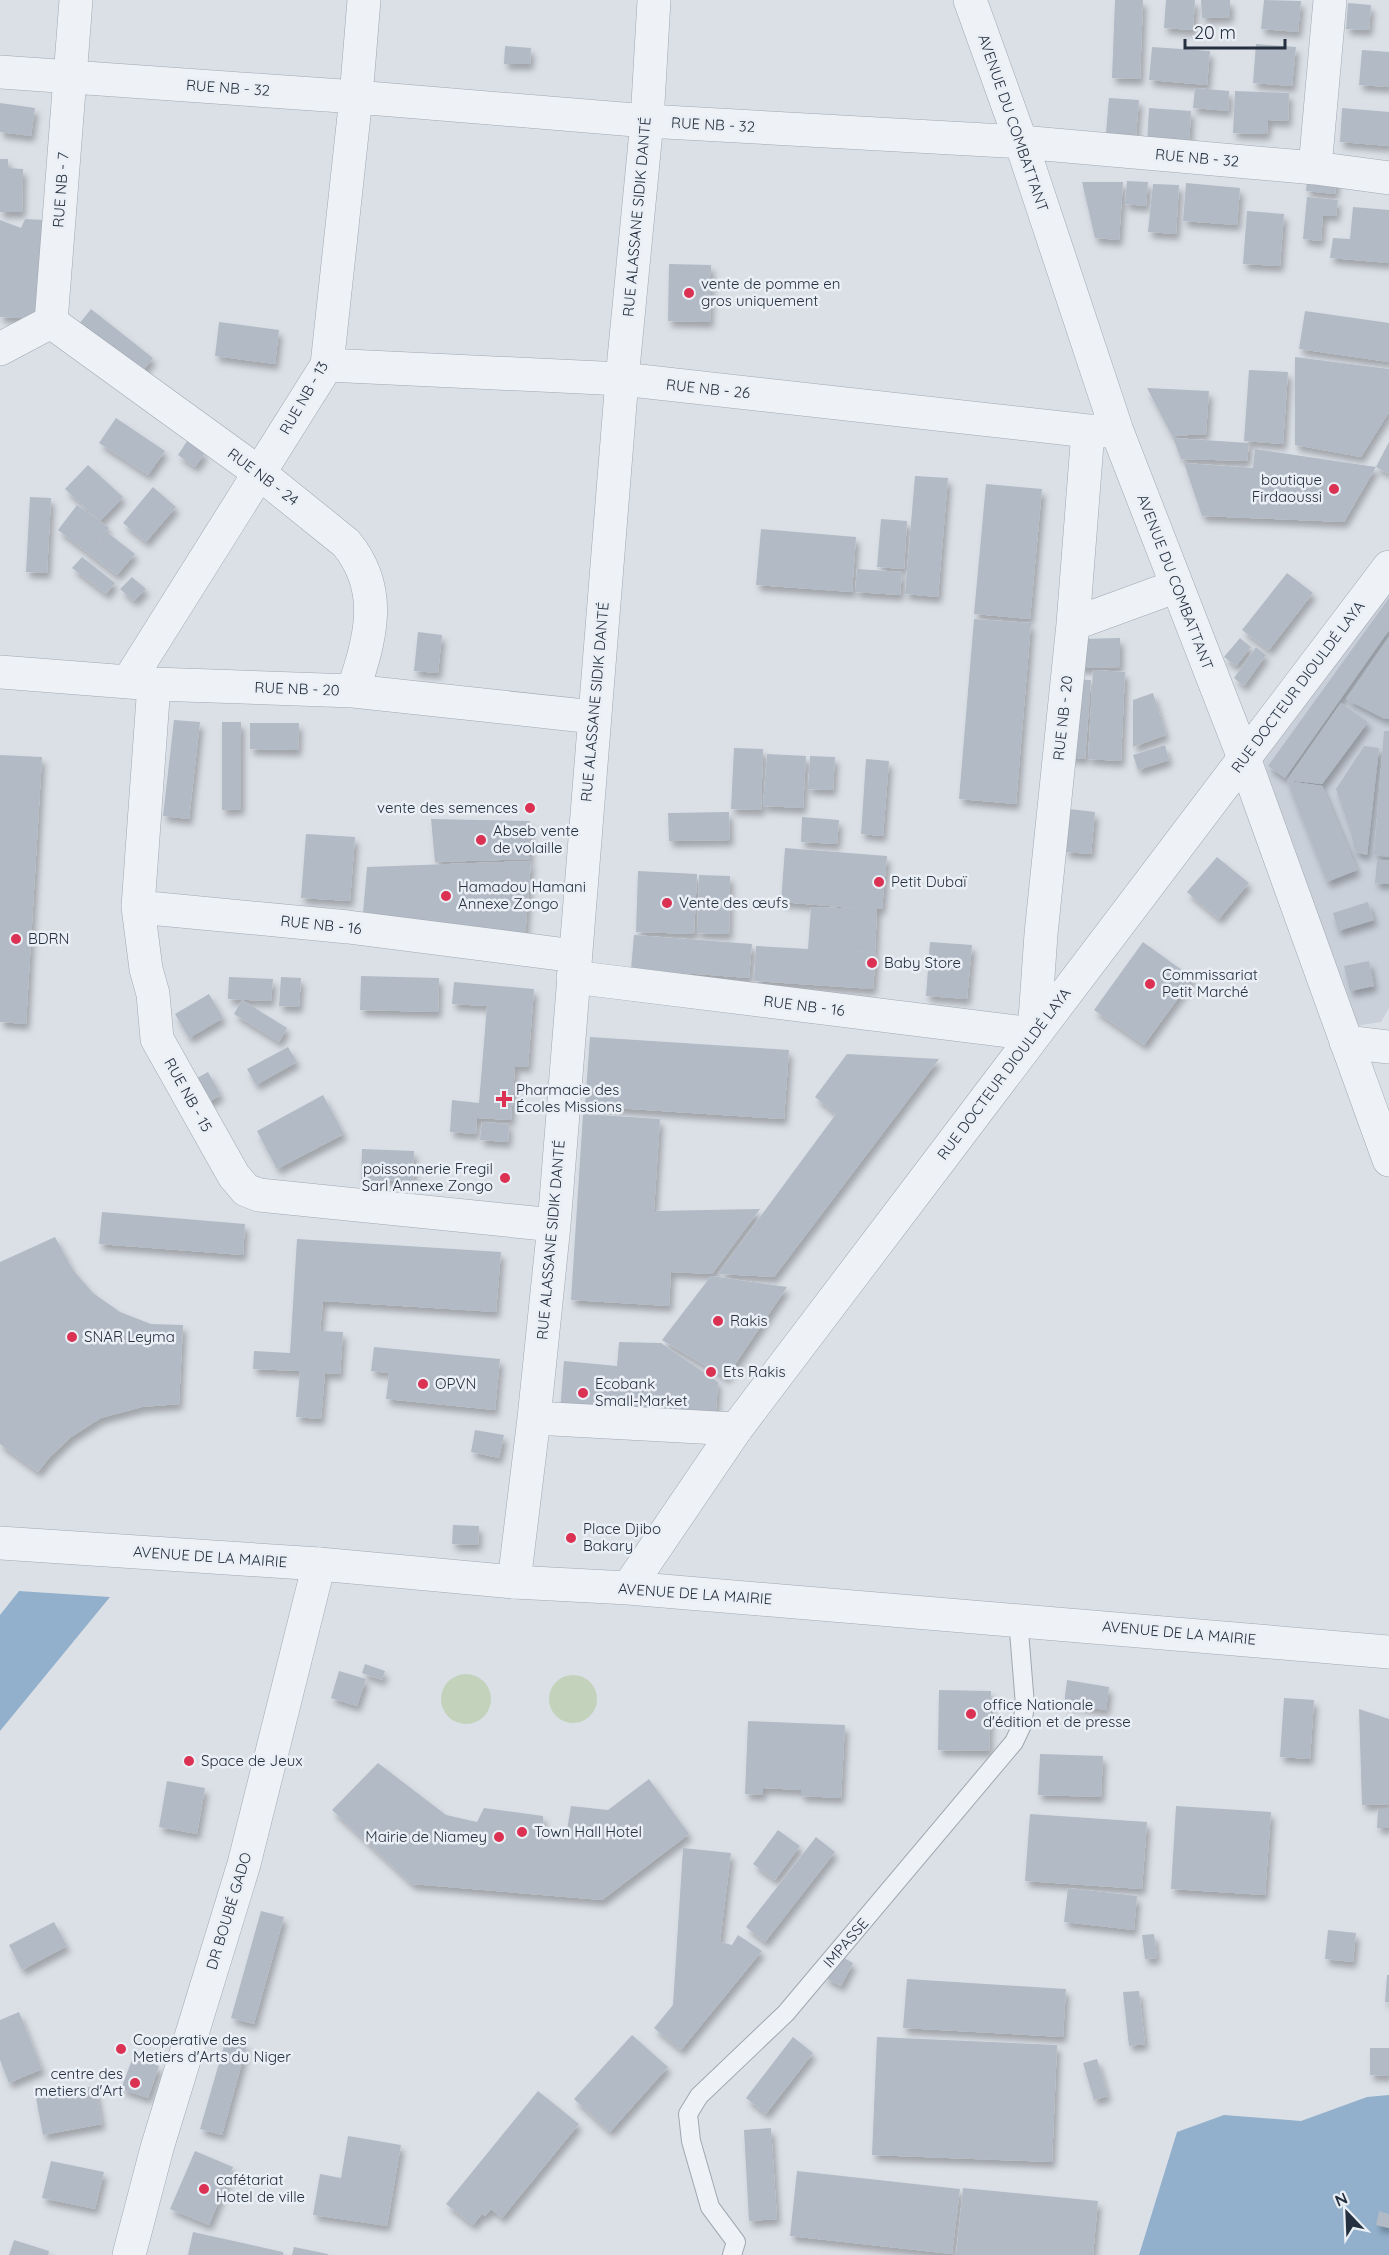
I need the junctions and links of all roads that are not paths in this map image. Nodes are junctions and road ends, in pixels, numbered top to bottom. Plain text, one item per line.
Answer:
1 (76, 0) edge
2 (364, 0) edge
3 (654, 0) edge
4 (970, 0) edge
5 (1330, 0) edge
6 (0, 72) edge
7 (70, 78) junction
8 (356, 97) junction
9 (646, 121) junction
10 (1021, 142) junction
11 (1315, 168) junction
12 (1389, 178) edge
13 (51, 322) junction
14 (0, 349) edge
15 (327, 364) junction
16 (622, 379) junction
17 (1102, 431) junction
18 (258, 472) junction
19 (1389, 567) edge
20 (1177, 586) junction
21 (1072, 624) junction
22 (0, 672) edge
23 (141, 683) junction
24 (353, 691) junction
25 (594, 717) junction
26 (1244, 758) junction
27 (138, 907) junction
28 (574, 967) junction
29 (1034, 1034) junction
30 (1346, 1042) junction
31 (1389, 1047) edge
32 (1389, 1160) edge
33 (554, 1226) junction
34 (534, 1418) junction
35 (736, 1429) junction
36 (0, 1543) edge
37 (319, 1564) junction
38 (514, 1582) junction
39 (628, 1588) junction
40 (1018, 1619) junction
41 (1389, 1652) edge
42 (129, 2255) edge
43 (732, 2255) edge

1 - 7 street, RUE NB - 7
2 - 8 street, RUE NB - 13
3 - 9 street, RUE ALASSANE SIDIK DANTÉ
4 - 10 street, AVENUE DU COMBATTANT
5 - 11 street
6 - 7 street, RUE NB - 32
7 - 8 street, RUE NB - 32
7 - 13 street, RUE NB - 7
8 - 9 street, RUE NB - 32
8 - 15 street, RUE NB - 13
9 - 10 street, RUE NB - 32
9 - 16 street, RUE ALASSANE SIDIK DANTÉ
10 - 11 street, RUE NB - 32
10 - 17 street, AVENUE DU COMBATTANT
11 - 12 street, RUE NB - 32
13 - 14 street
13 - 18 street, RUE NB - 24
15 - 16 street, RUE NB - 26
15 - 18 street, RUE NB - 13
16 - 17 street, RUE NB - 26
16 - 25 street, RUE ALASSANE SIDIK DANTÉ
17 - 20 street, AVENUE DU COMBATTANT
17 - 21 street, RUE NB - 20
18 - 23 street, RUE NB - 13
18 - 24 street, RUE NB - 24
19 - 26 street, RUE DOCTEUR DIOULDÉ LAYA
20 - 21 street
20 - 26 street, AVENUE DU COMBATTANT
21 - 29 street, RUE NB - 20
22 - 23 street, RUE NB - 20
23 - 24 street, RUE NB - 20
23 - 27 street, RUE NB - 15
24 - 25 street, RUE NB - 20
25 - 28 street, RUE ALASSANE SIDIK DANTÉ
26 - 29 street, RUE DOCTEUR DIOULDÉ LAYA
26 - 30 street, AVENUE DU COMBATTANT
27 - 28 street, RUE NB - 16
27 - 33 street, RUE NB - 15
28 - 29 street, RUE NB - 16
28 - 33 street, RUE ALASSANE SIDIK DANTÉ
29 - 35 street, RUE DOCTEUR DIOULDÉ LAYA
30 - 31 street
30 - 32 street, AVENUE DU COMBATTANT
33 - 34 street, RUE ALASSANE SIDIK DANTÉ
34 - 35 street
34 - 38 street, RUE ALASSANE SIDIK DANTÉ
35 - 39 street, RUE DOCTEUR DIOULDÉ LAYA
36 - 37 street, AVENUE DE LA MAIRIE
37 - 38 street, AVENUE DE LA MAIRIE
37 - 42 street, DR BOUBÉ GADO
38 - 39 street, AVENUE DE LA MAIRIE
39 - 40 street, AVENUE DE LA MAIRIE
40 - 41 street, AVENUE DE LA MAIRIE
40 - 43 lane, IMPASSE

